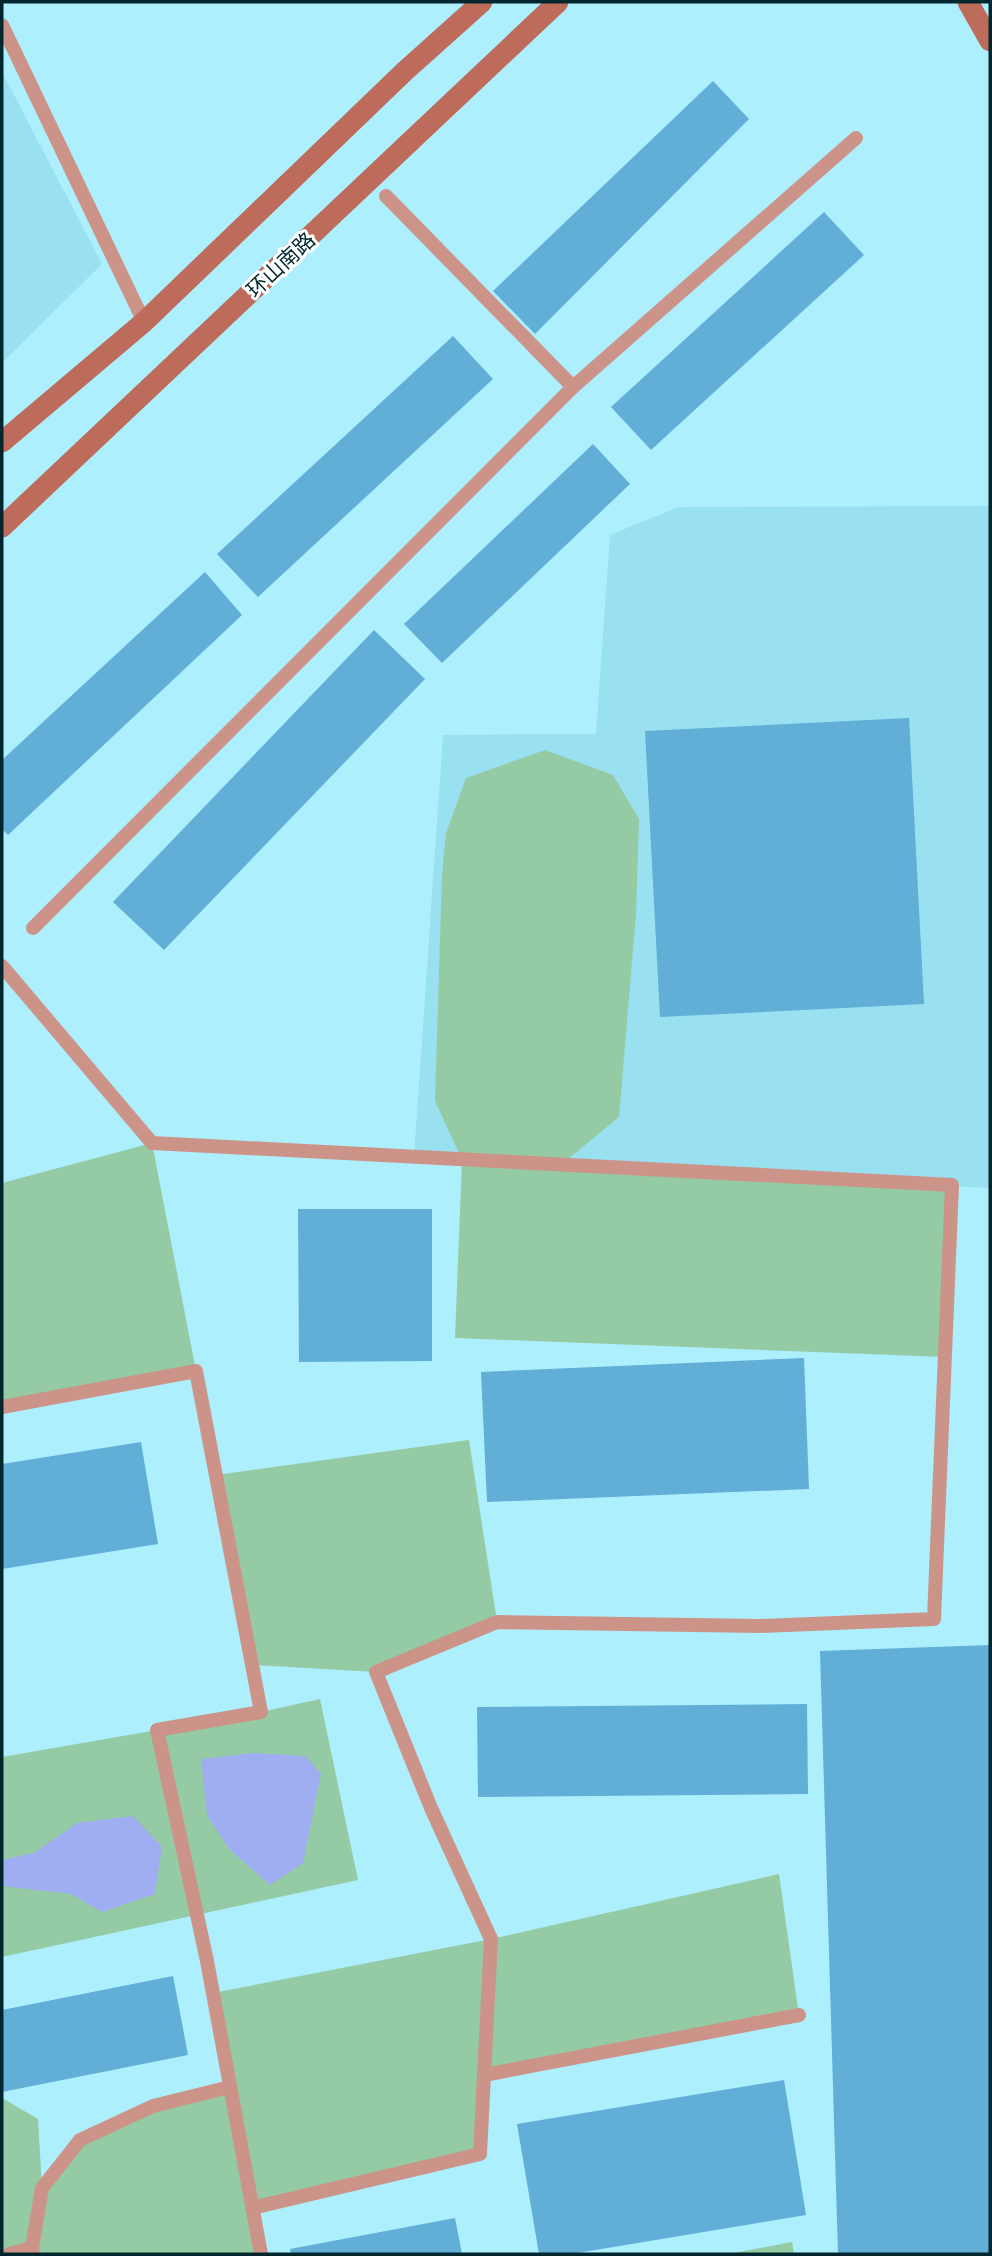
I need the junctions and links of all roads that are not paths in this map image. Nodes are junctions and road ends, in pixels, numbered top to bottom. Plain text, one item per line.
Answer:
1 (482, 2) edge
2 (558, 2) edge
3 (968, 2) edge
4 (2, 25) edge
5 (990, 41) edge
6 (856, 138) dead end
7 (386, 196) dead end
8 (144, 322) junction
9 (573, 387) junction
10 (2, 442) edge
11 (2, 527) edge
12 (33, 928) dead end
13 (2, 965) edge
14 (2, 1407) edge
15 (799, 2015) dead end
16 (484, 2075) junction
17 (230, 2087) junction
18 (252, 2208) junction
19 (33, 2251) edge
20 (9, 2254) edge
21 (261, 2254) edge

1 - 8 main road
2 - 11 main road, 环山南路
3 - 5 main road
4 - 8 lane
6 - 9 lane
7 - 9 lane
8 - 10 main road
9 - 12 lane
13 - 16 lane
14 - 17 lane
15 - 16 lane
16 - 18 lane
17 - 18 lane
17 - 19 lane
18 - 21 lane
19 - 20 lane

